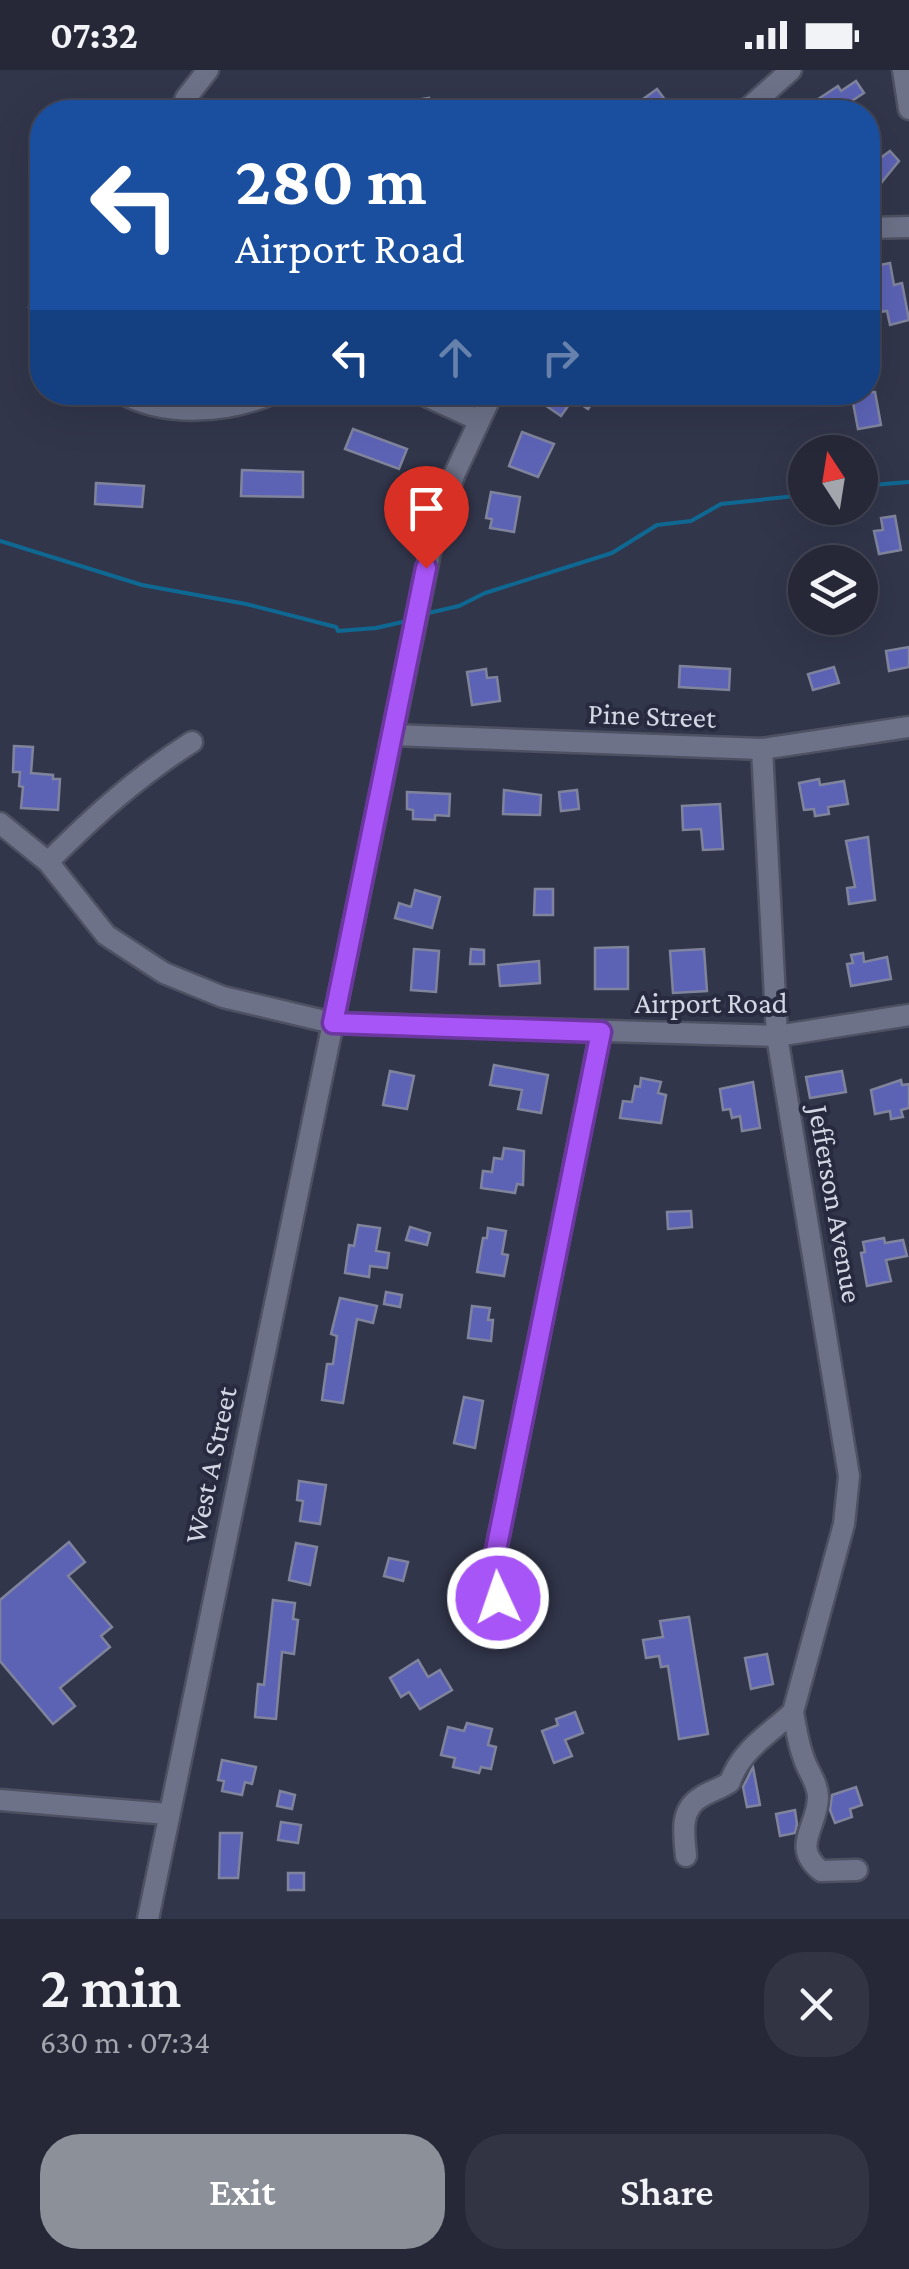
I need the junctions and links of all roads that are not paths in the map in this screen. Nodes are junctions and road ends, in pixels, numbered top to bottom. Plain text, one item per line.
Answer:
1 (208, 70) edge
2 (790, 70) edge
3 (903, 70) edge
4 (185, 100) edge
5 (757, 100) edge
6 (909, 109) edge
7 (909, 226) edge
8 (880, 227) edge
9 (162, 405) edge
10 (232, 405) edge
11 (445, 405) edge
12 (486, 405) edge
13 (478, 420) junction
14 (909, 727) edge
15 (392, 735) junction
16 (192, 742) dead end
17 (762, 748) junction
18 (0, 823) edge
19 (48, 862) junction
20 (909, 1016) edge
21 (333, 1023) junction
22 (601, 1032) junction
23 (777, 1036) junction
24 (506, 1622) dead end
25 (793, 1712) junction
26 (0, 1800) edge
27 (168, 1814) junction
28 (686, 1856) dead end
29 (857, 1870) dead end
30 (148, 1919) edge

1 - 4 street
2 - 5 street
3 - 6 street
7 - 8 street
9 - 10 street
11 - 13 street
12 - 13 street, West A Street
13 - 15 street, West A Street
14 - 17 street, Pine Street
15 - 17 street, Pine Street
15 - 21 street, West A Street
16 - 19 street
17 - 23 street, Jefferson Avenue
18 - 19 street, Airport Road
19 - 21 street, Airport Road
20 - 23 street, Airport Road
21 - 22 street, Airport Road
21 - 27 street, West A Street
22 - 23 street, Airport Road
22 - 24 street
23 - 25 street, Jefferson Avenue
25 - 28 street
25 - 29 street
26 - 27 street
27 - 30 street, West A Street

